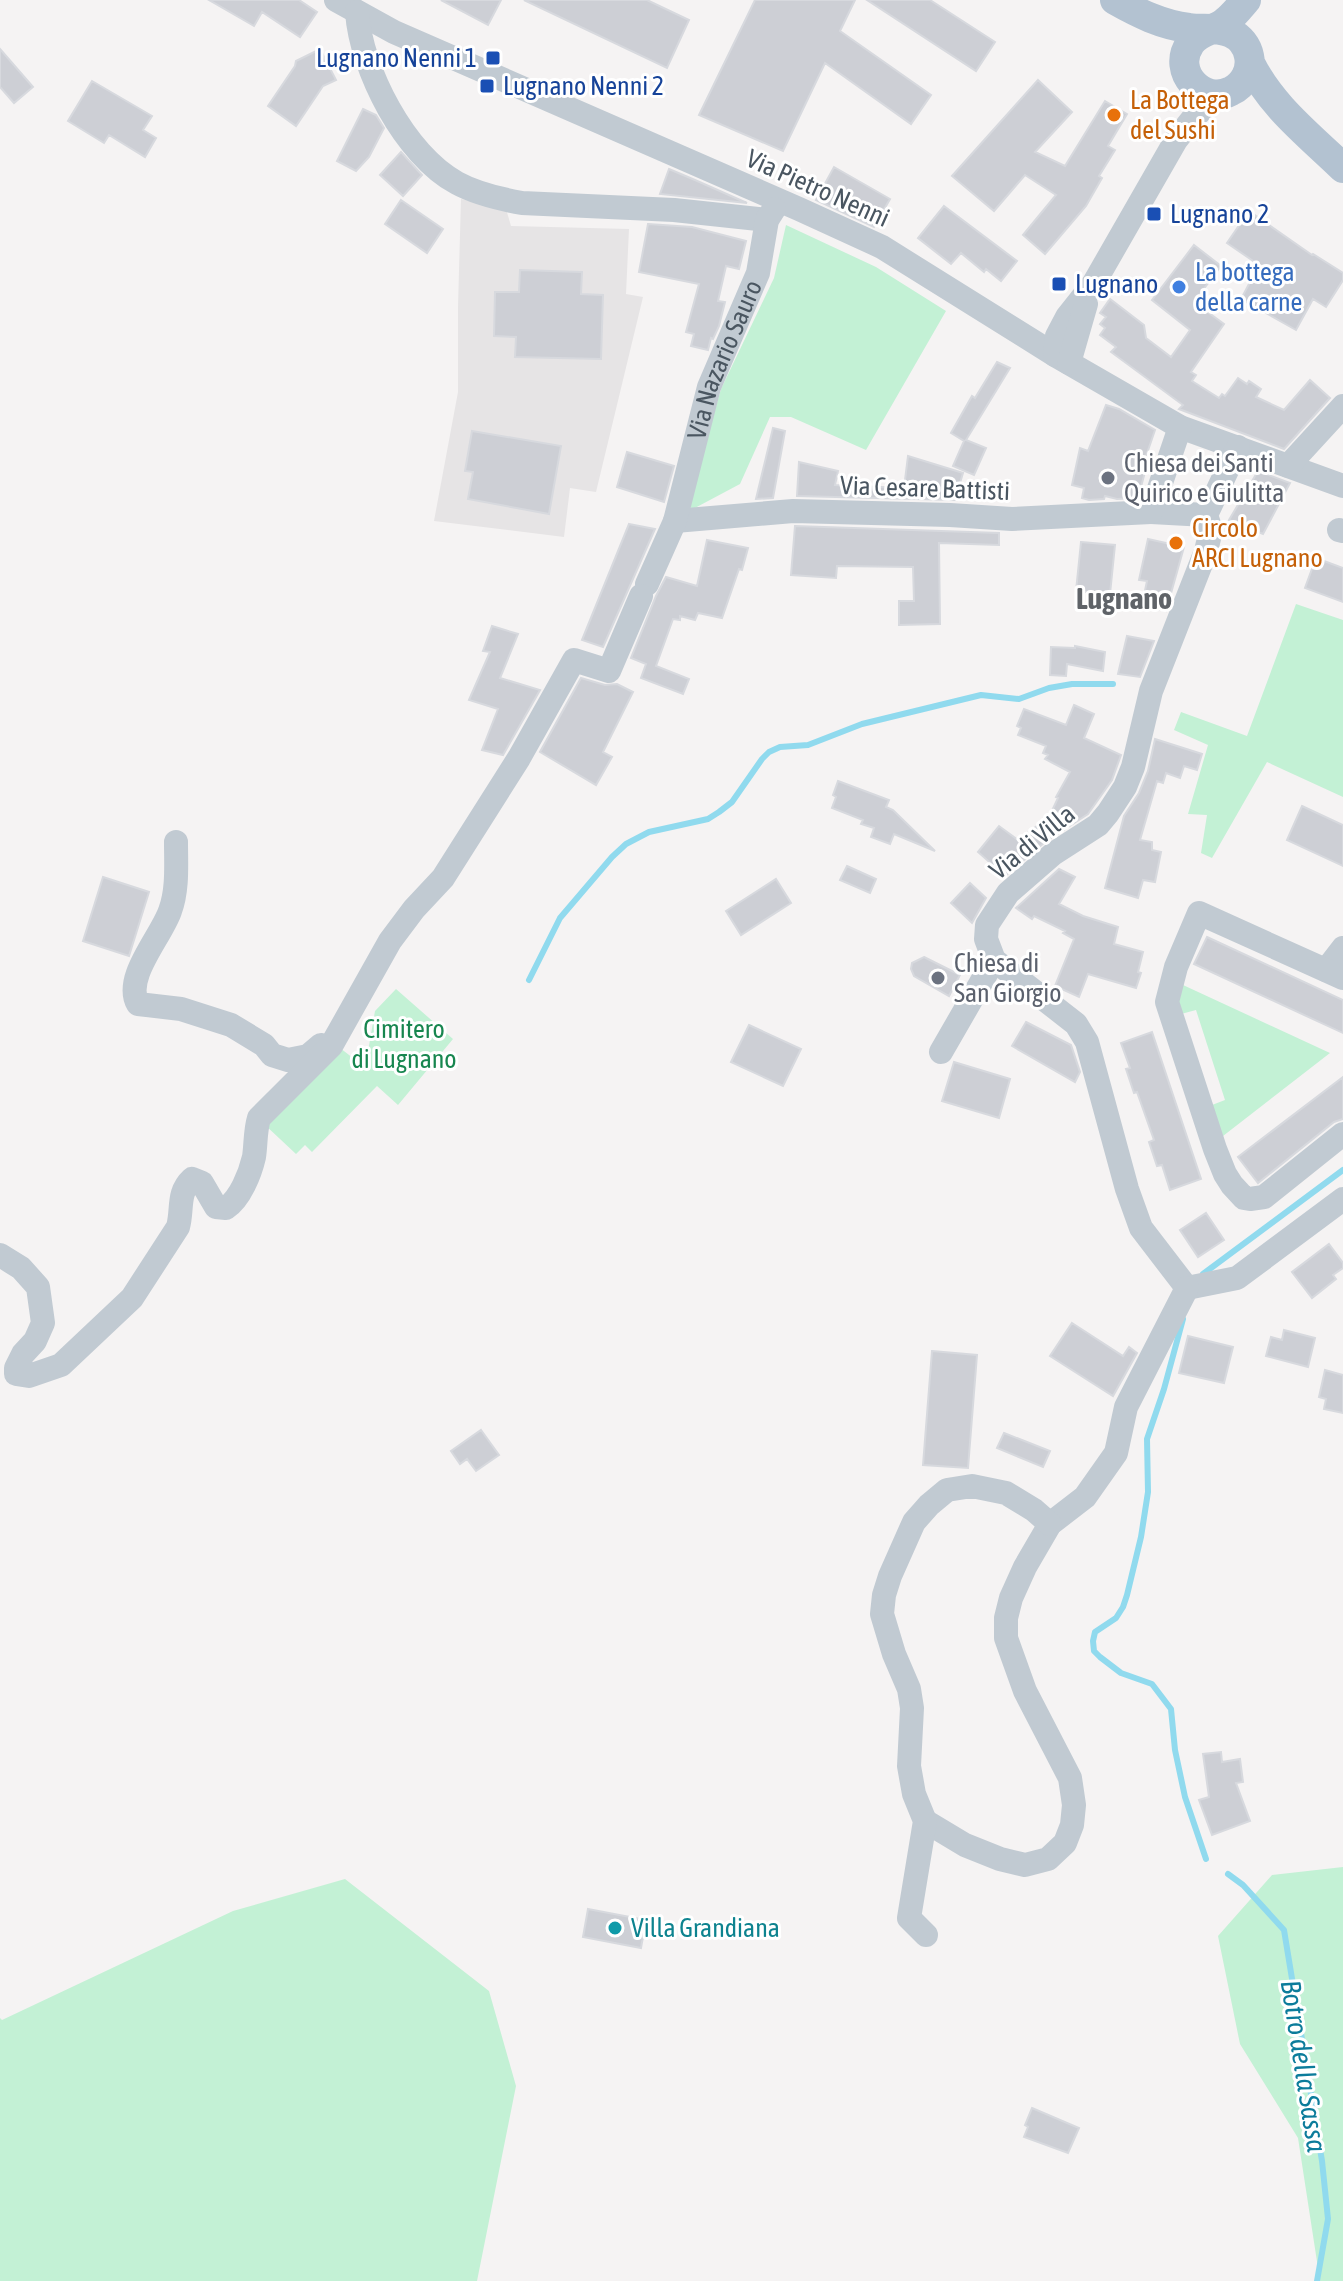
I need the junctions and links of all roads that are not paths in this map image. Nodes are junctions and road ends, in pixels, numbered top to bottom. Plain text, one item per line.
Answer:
1 (1115, 0) edge
2 (1246, 0) edge
3 (1259, 0) edge
4 (346, 6) edge
5 (1143, 16) junction
6 (1212, 30) junction
7 (1248, 54) junction
8 (1185, 67) junction
9 (1223, 94) junction
10 (1292, 122) junction
11 (1176, 140) junction
12 (1343, 168) edge
13 (774, 210) junction
14 (1094, 283) junction
15 (1067, 317) junction
16 (1022, 335) junction
17 (1062, 359) junction
18 (1343, 406) edge
19 (1180, 427) junction
20 (1238, 447) junction
21 (1288, 466) junction
22 (1343, 486) edge
23 (1151, 512) junction
24 (1206, 515) junction
25 (675, 521) junction
26 (176, 842) dead end
27 (1343, 948) edge
28 (994, 960) junction
29 (1334, 974) edge
30 (341, 1029) junction
31 (941, 1052) dead end
32 (1343, 1134) edge
33 (1343, 1199) edge
34 (0, 1255) edge
35 (1187, 1288) junction
36 (1050, 1524) junction
37 (925, 1821) junction
38 (926, 1935) dead end

1 - 5 main road
2 - 6 main road
3 - 7 main road
4 - 13 street, Via Pietro Nenni
4 - 13 street
5 - 6 main road
5 - 8 main road
6 - 7 main road
6 - 8 main road
7 - 9 main road
7 - 10 main road
8 - 9 main road
8 - 11 street
9 - 10 main road
9 - 11 street
10 - 12 main road
11 - 14 street
13 - 16 street, Via Pietro Nenni
13 - 25 street, Via Nazario Sauro
14 - 15 street
14 - 17 street
15 - 16 street
15 - 17 street
16 - 17 street, Via Pietro Nenni
17 - 19 street, Via Pietro Nenni
18 - 21 street
19 - 20 street, Via Pietro Nenni
19 - 23 street
20 - 21 street, Via Pietro Nenni
20 - 24 street, Via di Villa
21 - 22 street, Via Pietro Nenni
23 - 24 street, Via Cesare Battisti
23 - 25 street, Via Cesare Battisti
24 - 28 street, Via di Villa
25 - 30 street
26 - 30 street
27 - 29 street
28 - 31 street
28 - 35 street
29 - 32 street
30 - 34 street
33 - 35 street
35 - 36 street
36 - 37 street
36 - 37 street
37 - 38 street

